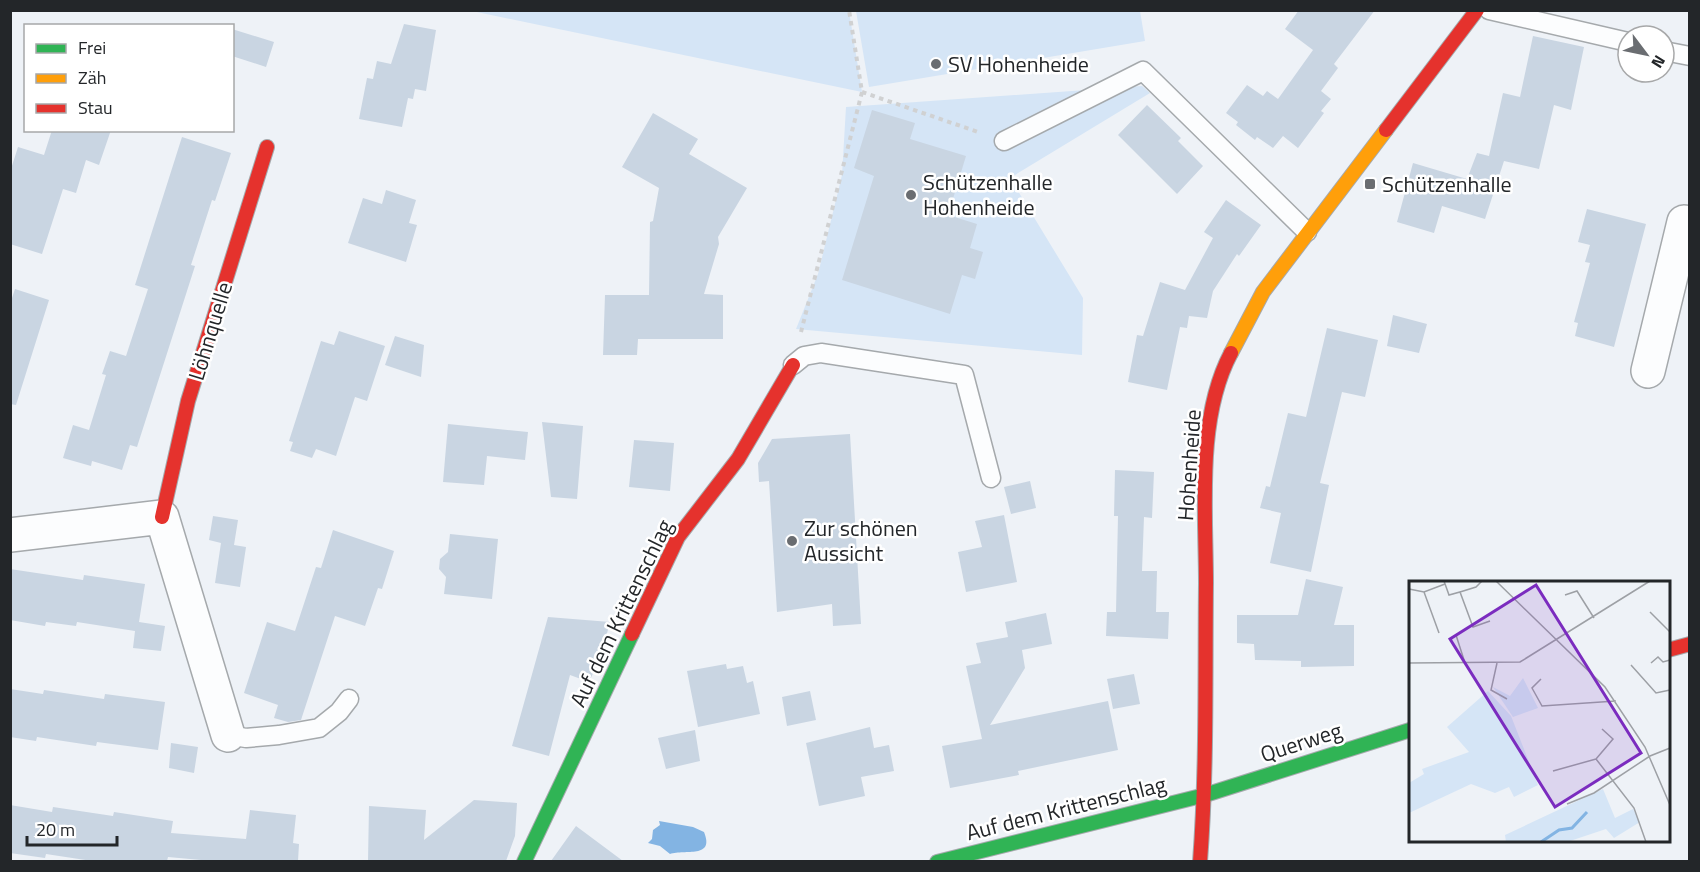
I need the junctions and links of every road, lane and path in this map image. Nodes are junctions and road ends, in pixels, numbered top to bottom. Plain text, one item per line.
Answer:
1 (849, 10) edge
2 (1477, 10) edge
3 (1488, 10) edge
4 (1616, 39) edge
5 (862, 92) junction
6 (1004, 141) joint
7 (267, 147) dead end
8 (1689, 223) edge
9 (1307, 232) junction
10 (793, 364) junction
11 (1648, 371) dead end
12 (991, 478) dead end
13 (162, 518) junction
14 (10, 535) edge
15 (1689, 644) edge
16 (1670, 649) edge
17 (349, 699) dead end
18 (1409, 730) edge
19 (228, 735) joint
20 (1204, 795) junction
21 (524, 861) edge
22 (938, 861) edge
23 (1200, 861) edge

1 - 5 path
2 - 9 street, Hohenheide
3 - 4 lane
5 - 6 path
5 - 10 path
6 - 9 lane
7 - 13 street, Löhnquelle
8 - 11 street
9 - 20 street, Hohenheide
10 - 12 lane
10 - 21 street, Auf dem Krittenschlag
13 - 14 street
13 - 19 street, Löhnquelle
15 - 16 street
17 - 19 lane
18 - 20 street, Querweg
20 - 22 street, Auf dem Krittenschlag
20 - 23 street, Hohenheide

